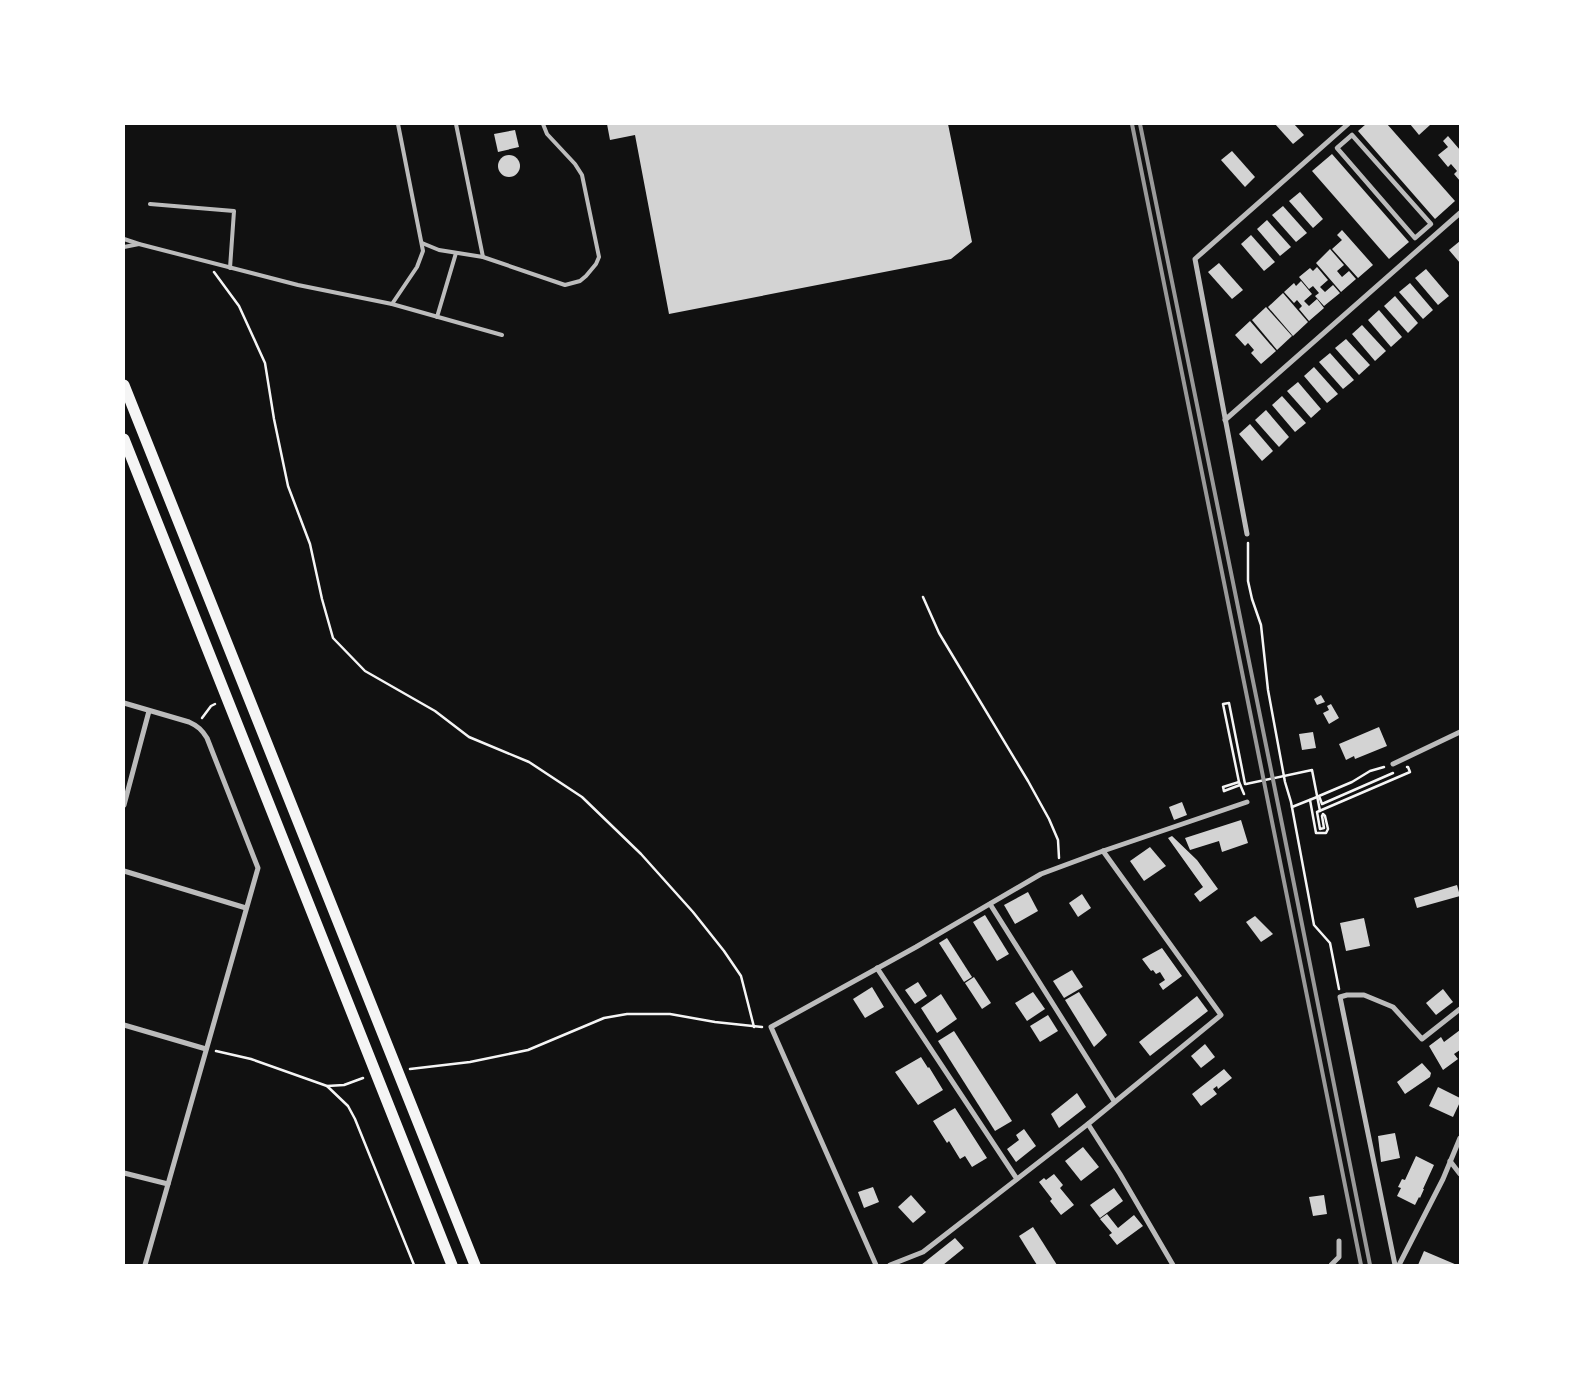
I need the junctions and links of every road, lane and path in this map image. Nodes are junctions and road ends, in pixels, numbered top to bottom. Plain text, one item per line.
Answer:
1 (398, 124) edge
2 (456, 124) edge
3 (543, 124) edge
4 (1348, 124) edge
5 (150, 204) dead end
6 (1460, 213) edge
7 (1431, 224) joint
8 (124, 239) edge
9 (422, 243) junction
10 (139, 244) junction
11 (124, 248) edge
12 (456, 253) junction
13 (483, 257) junction
14 (207, 262) junction
15 (230, 268) junction
16 (392, 304) junction
17 (438, 317) junction
18 (502, 335) dead end
19 (124, 385) edge
20 (1226, 420) junction
21 (124, 439) edge
22 (1247, 534) joint
23 (923, 597) dead end
24 (124, 703) edge
25 (216, 704) dead end
26 (149, 710) junction
27 (197, 725) junction
28 (1460, 732) edge
29 (1393, 764) joint
30 (1239, 782) junction
31 (1245, 784) junction
32 (1319, 796) junction
33 (1310, 800) junction
34 (1247, 802) joint
35 (124, 805) edge
36 (1292, 807) junction
37 (1320, 811) junction
38 (1103, 851) junction
39 (1059, 867) junction
40 (124, 871) edge
41 (990, 904) junction
42 (246, 908) junction
43 (877, 968) junction
44 (1340, 997) junction
45 (1460, 1009) edge
46 (124, 1025) edge
47 (754, 1027) junction
48 (771, 1027) junction
49 (206, 1049) junction
50 (397, 1070) junction
51 (363, 1078) dead end
52 (327, 1086) junction
53 (1114, 1102) junction
54 (1088, 1124) junction
55 (1460, 1138) edge
56 (1450, 1161) junction
57 (124, 1173) edge
58 (1460, 1174) edge
59 (1017, 1179) junction
60 (168, 1184) junction
61 (1339, 1242) dead end
62 (145, 1265) edge
63 (414, 1265) edge
64 (452, 1265) edge
65 (475, 1265) edge
66 (876, 1265) edge
67 (890, 1265) edge
68 (1173, 1265) edge
69 (1331, 1265) edge
70 (1397, 1265) edge

1 - 9 lane
2 - 13 lane
3 - 13 lane
4 - 20 street
5 - 15 lane
6 - 20 street
7 - 7 street
8 - 10 lane
9 - 12 lane
9 - 16 lane
10 - 11 lane
10 - 14 lane
12 - 13 lane
12 - 17 lane
14 - 15 lane
14 - 47 path
15 - 16 lane
16 - 17 lane
17 - 18 lane
19 - 50 main road
20 - 22 street
21 - 64 main road
22 - 36 path
23 - 39 path
24 - 26 street
25 - 27 path
26 - 27 street
26 - 35 street
27 - 42 street
28 - 29 street
29 - 32 path
30 - 31 path
30 - 31 path
30 - 34 path
31 - 37 path
32 - 33 path
32 - 37 path
33 - 36 path
33 - 37 path
34 - 38 street
36 - 44 path
38 - 39 street
38 - 53 street
39 - 41 street
40 - 42 street
41 - 43 street
41 - 53 street
42 - 49 street
43 - 48 street
43 - 59 street
44 - 45 street
44 - 70 street
46 - 49 street
47 - 48 path
47 - 50 path
48 - 66 street
49 - 52 path
49 - 60 street
50 - 65 main road
51 - 52 path
52 - 63 path
53 - 54 street
54 - 59 street
54 - 68 street
55 - 56 street
56 - 58 street
56 - 70 street
57 - 60 street
59 - 67 street
60 - 62 street
61 - 69 street

